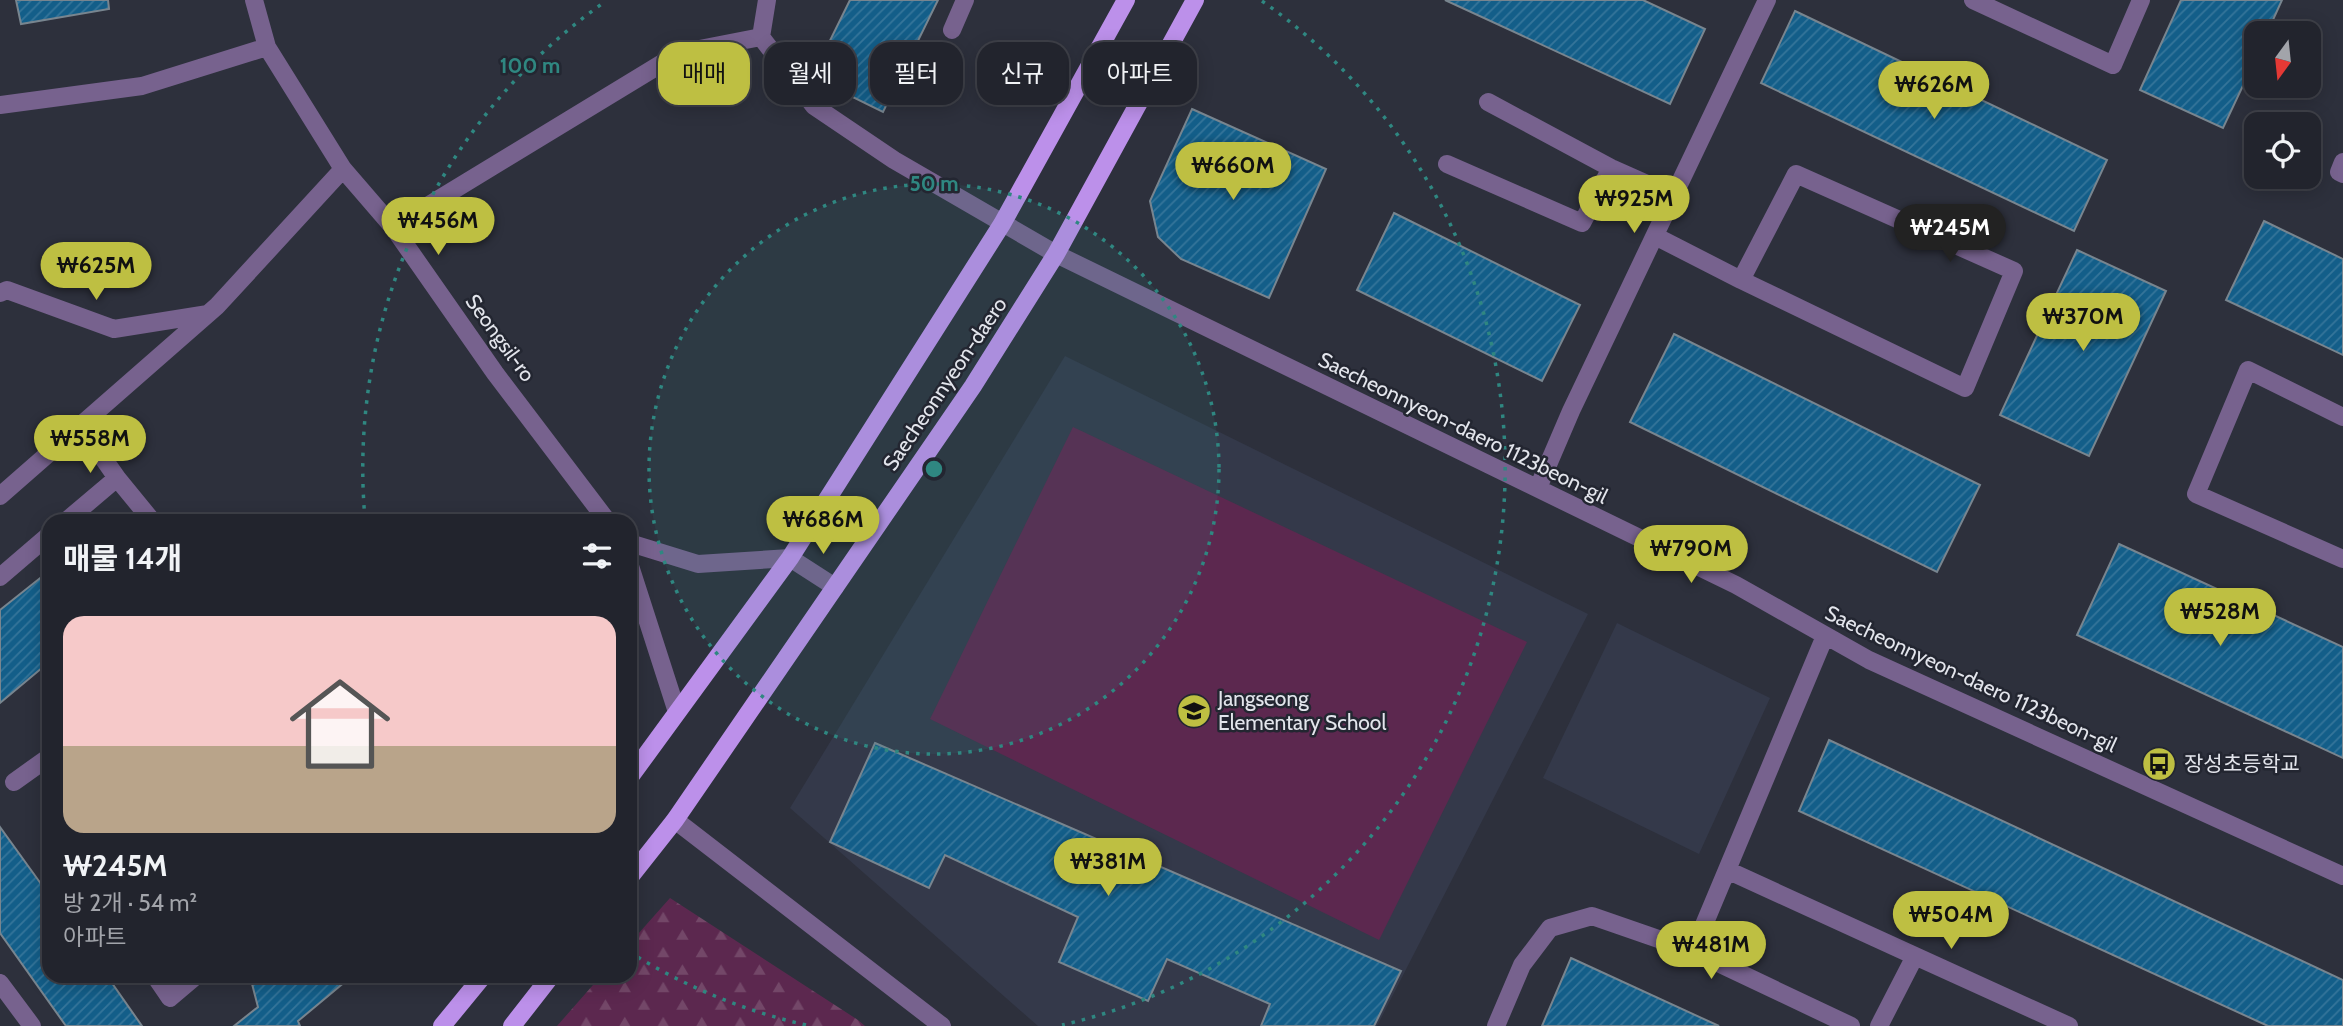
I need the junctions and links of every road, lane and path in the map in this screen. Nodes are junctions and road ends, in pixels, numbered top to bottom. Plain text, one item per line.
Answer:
1 (254, 0) edge
2 (767, 0) edge
3 (965, 0) edge
4 (1126, 0) edge
5 (1195, 0) edge
6 (1767, 0) edge
7 (1973, 0) edge
8 (2141, 0) edge
9 (952, 30) dead end
10 (761, 37) junction
11 (267, 47) junction
12 (1488, 102) dead end
13 (0, 105) edge
14 (2343, 162) edge
15 (1447, 164) dead end
16 (1611, 168) junction
17 (343, 169) junction
18 (2343, 174) edge
19 (1674, 196) junction
20 (1002, 224) junction
21 (393, 227) junction
22 (1655, 236) junction
23 (1056, 254) junction
24 (1741, 281) junction
25 (0, 293) edge
26 (208, 314) junction
27 (2343, 416) edge
28 (80, 425) junction
29 (117, 478) junction
30 (1538, 488) junction
31 (0, 496) edge
32 (74, 514) edge
33 (146, 514) edge
34 (602, 514) edge
35 (42, 541) edge
36 (637, 544) edge
37 (790, 558) junction
38 (2343, 559) edge
39 (0, 577) edge
40 (835, 587) junction
41 (637, 588) edge
42 (1825, 636) junction
43 (677, 712) junction
44 (42, 762) edge
45 (637, 767) edge
46 (14, 782) dead end
47 (675, 820) junction
48 (637, 868) edge
49 (1727, 870) junction
50 (2343, 876) edge
51 (1693, 951) junction
52 (1915, 956) junction
53 (160, 983) edge
54 (188, 983) edge
55 (477, 983) edge
56 (546, 983) edge
57 (0, 984) edge
58 (32, 1026) edge
59 (442, 1026) edge
60 (512, 1026) edge
61 (942, 1026) edge
62 (1496, 1026) edge
63 (1851, 1026) edge
64 (1879, 1026) edge
65 (2068, 1026) edge

1 - 11 street, Seongsil-ro
2 - 10 street
3 - 9 street
4 - 20 main road, Saecheonnyeon-daero
5 - 23 main road, Saecheonnyeon-daero
6 - 19 street
7 - 8 street
10 - 20 street, Saecheonnyeon-daero 1123beon-gil
10 - 21 street
11 - 13 street
11 - 17 street, Seongsil-ro
12 - 16 street
14 - 18 street
15 - 16 street
16 - 19 street
17 - 21 street, Seongsil-ro
17 - 26 street
19 - 22 street
20 - 23 street, Saecheonnyeon-daero 1123beon-gil
20 - 37 main road, Saecheonnyeon-daero
21 - 34 street, Seongsil-ro
22 - 24 street
22 - 30 street
23 - 30 street, Saecheonnyeon-daero 1123beon-gil
23 - 40 main road, Saecheonnyeon-daero
24 - 24 street
25 - 26 street
26 - 28 street
27 - 38 street
28 - 29 street
28 - 31 street
29 - 32 street
29 - 33 street
30 - 42 street, Saecheonnyeon-daero 1123beon-gil
35 - 39 street
36 - 37 street
37 - 40 street
37 - 43 main road, Saecheonnyeon-daero
40 - 47 main road, Saecheonnyeon-daero
41 - 43 street
42 - 49 street
42 - 50 street, Saecheonnyeon-daero 1123beon-gil
43 - 45 main road, Saecheonnyeon-daero
44 - 46 street
47 - 48 main road, Saecheonnyeon-daero
47 - 61 street
49 - 51 street
49 - 52 street
51 - 62 street
51 - 63 street
52 - 64 street
52 - 65 street
53 - 54 street
55 - 59 main road
56 - 60 main road
57 - 58 street

